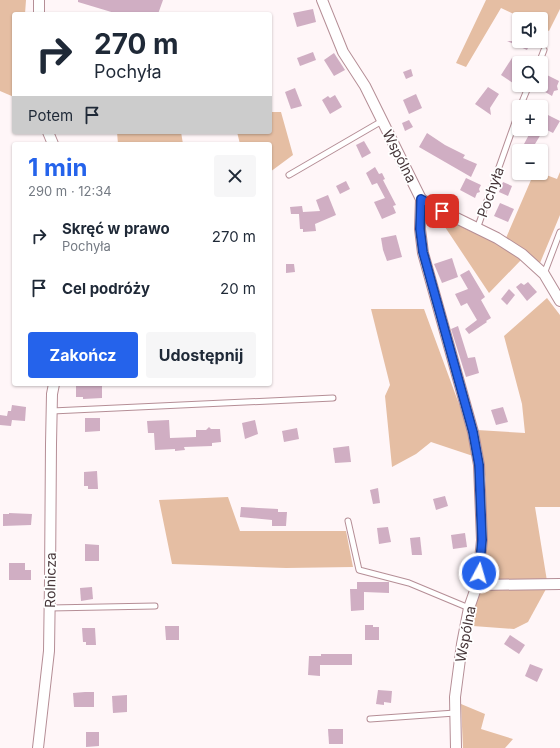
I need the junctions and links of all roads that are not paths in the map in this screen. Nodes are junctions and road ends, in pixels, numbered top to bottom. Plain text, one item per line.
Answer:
1 (39, 0) edge
2 (322, 0) edge
3 (39, 12) edge
4 (544, 50) dead end
5 (542, 56) edge
6 (382, 121) junction
7 (512, 131) edge
8 (289, 175) dead end
9 (421, 199) junction
10 (477, 229) junction
11 (560, 232) edge
12 (544, 274) junction
13 (560, 300) edge
14 (54, 386) edge
15 (333, 398) dead end
16 (52, 411) junction
17 (348, 521) dead end
18 (560, 584) edge
19 (477, 585) junction
20 (156, 606) dead end
21 (50, 608) junction
22 (469, 608) junction
23 (455, 713) junction
24 (370, 719) dead end
25 (38, 748) edge
26 (456, 748) edge

1 - 3 street
2 - 6 street, Wspólna
4 - 5 lane
6 - 8 lane
6 - 9 street, Wspólna
7 - 10 lane, Pochyła
9 - 10 street, Pochyła
9 - 19 street, Wspólna
10 - 12 street, Pochyła
11 - 12 lane
12 - 13 street, Pochyła
14 - 16 street, Rolnicza
15 - 16 lane
16 - 21 street, Rolnicza
17 - 22 lane
18 - 19 street
19 - 22 street, Wspólna
20 - 21 lane
21 - 25 street, Rolnicza
22 - 23 street, Wspólna
23 - 24 lane
23 - 26 street, Wspólna

